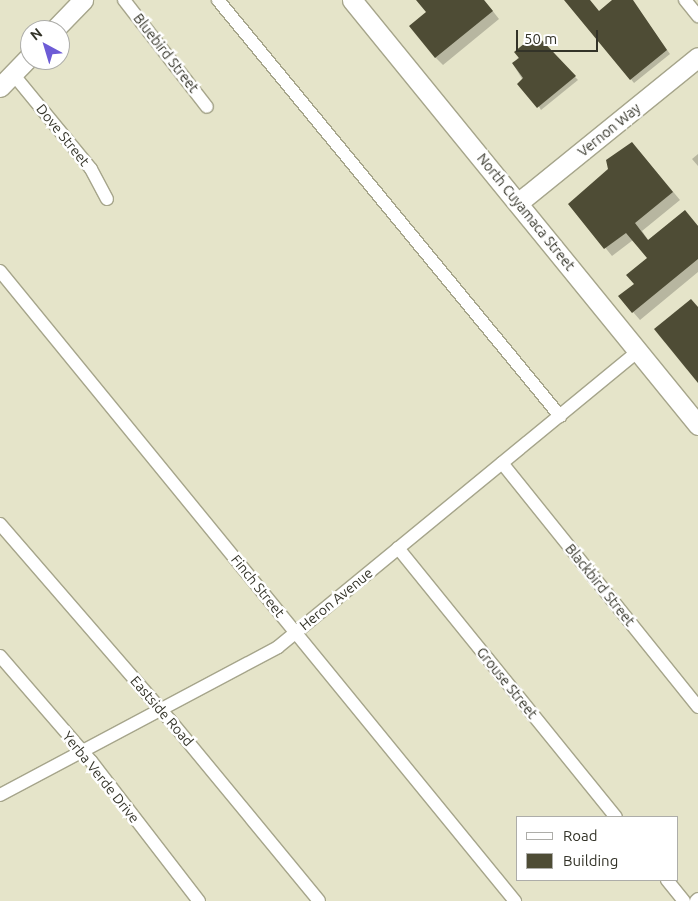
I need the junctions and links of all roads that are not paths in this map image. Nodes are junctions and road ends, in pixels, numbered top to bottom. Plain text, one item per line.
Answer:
1 (83, 0) edge
2 (124, 0) edge
3 (218, 0) edge
4 (352, 0) edge
5 (685, 0) edge
6 (698, 16) edge
7 (64, 20) edge
8 (698, 57) edge
9 (20, 66) edge
10 (6, 81) edge
11 (207, 107) dead end
12 (107, 199) dead end
13 (519, 202) junction
14 (0, 271) edge
15 (638, 351) junction
16 (560, 416) junction
17 (698, 425) edge
18 (502, 463) junction
19 (0, 524) edge
20 (398, 548) junction
21 (295, 632) junction
22 (0, 656) edge
23 (698, 707) edge
24 (163, 711) junction
25 (82, 752) junction
26 (1, 793) edge
27 (615, 816) edge
28 (668, 881) edge
29 (199, 901) edge
30 (319, 901) edge
31 (514, 901) edge
32 (684, 901) edge

1 - 7 main road
2 - 11 street, Bluebird Street
3 - 16 street
4 - 13 main road, North Cuyamaca Street
5 - 6 street
8 - 13 main road, Vernon Way
9 - 10 main road
10 - 12 street, Dove Street
13 - 15 main road, North Cuyamaca Street
14 - 21 street, Finch Street
15 - 16 street, Heron Avenue
15 - 17 main road, North Cuyamaca Street
16 - 18 street, Heron Avenue
18 - 20 street, Heron Avenue
18 - 23 street, Blackbird Street
19 - 24 street, Eastside Road
20 - 21 street, Heron Avenue
20 - 27 street, Grouse Street
21 - 24 street, Heron Avenue
21 - 31 street, Finch Street
22 - 25 street, Yerba Verde Drive
24 - 25 street, Heron Avenue
24 - 30 street, Eastside Road
25 - 26 street, Heron Avenue
25 - 29 street, Yerba Verde Drive
28 - 32 street

